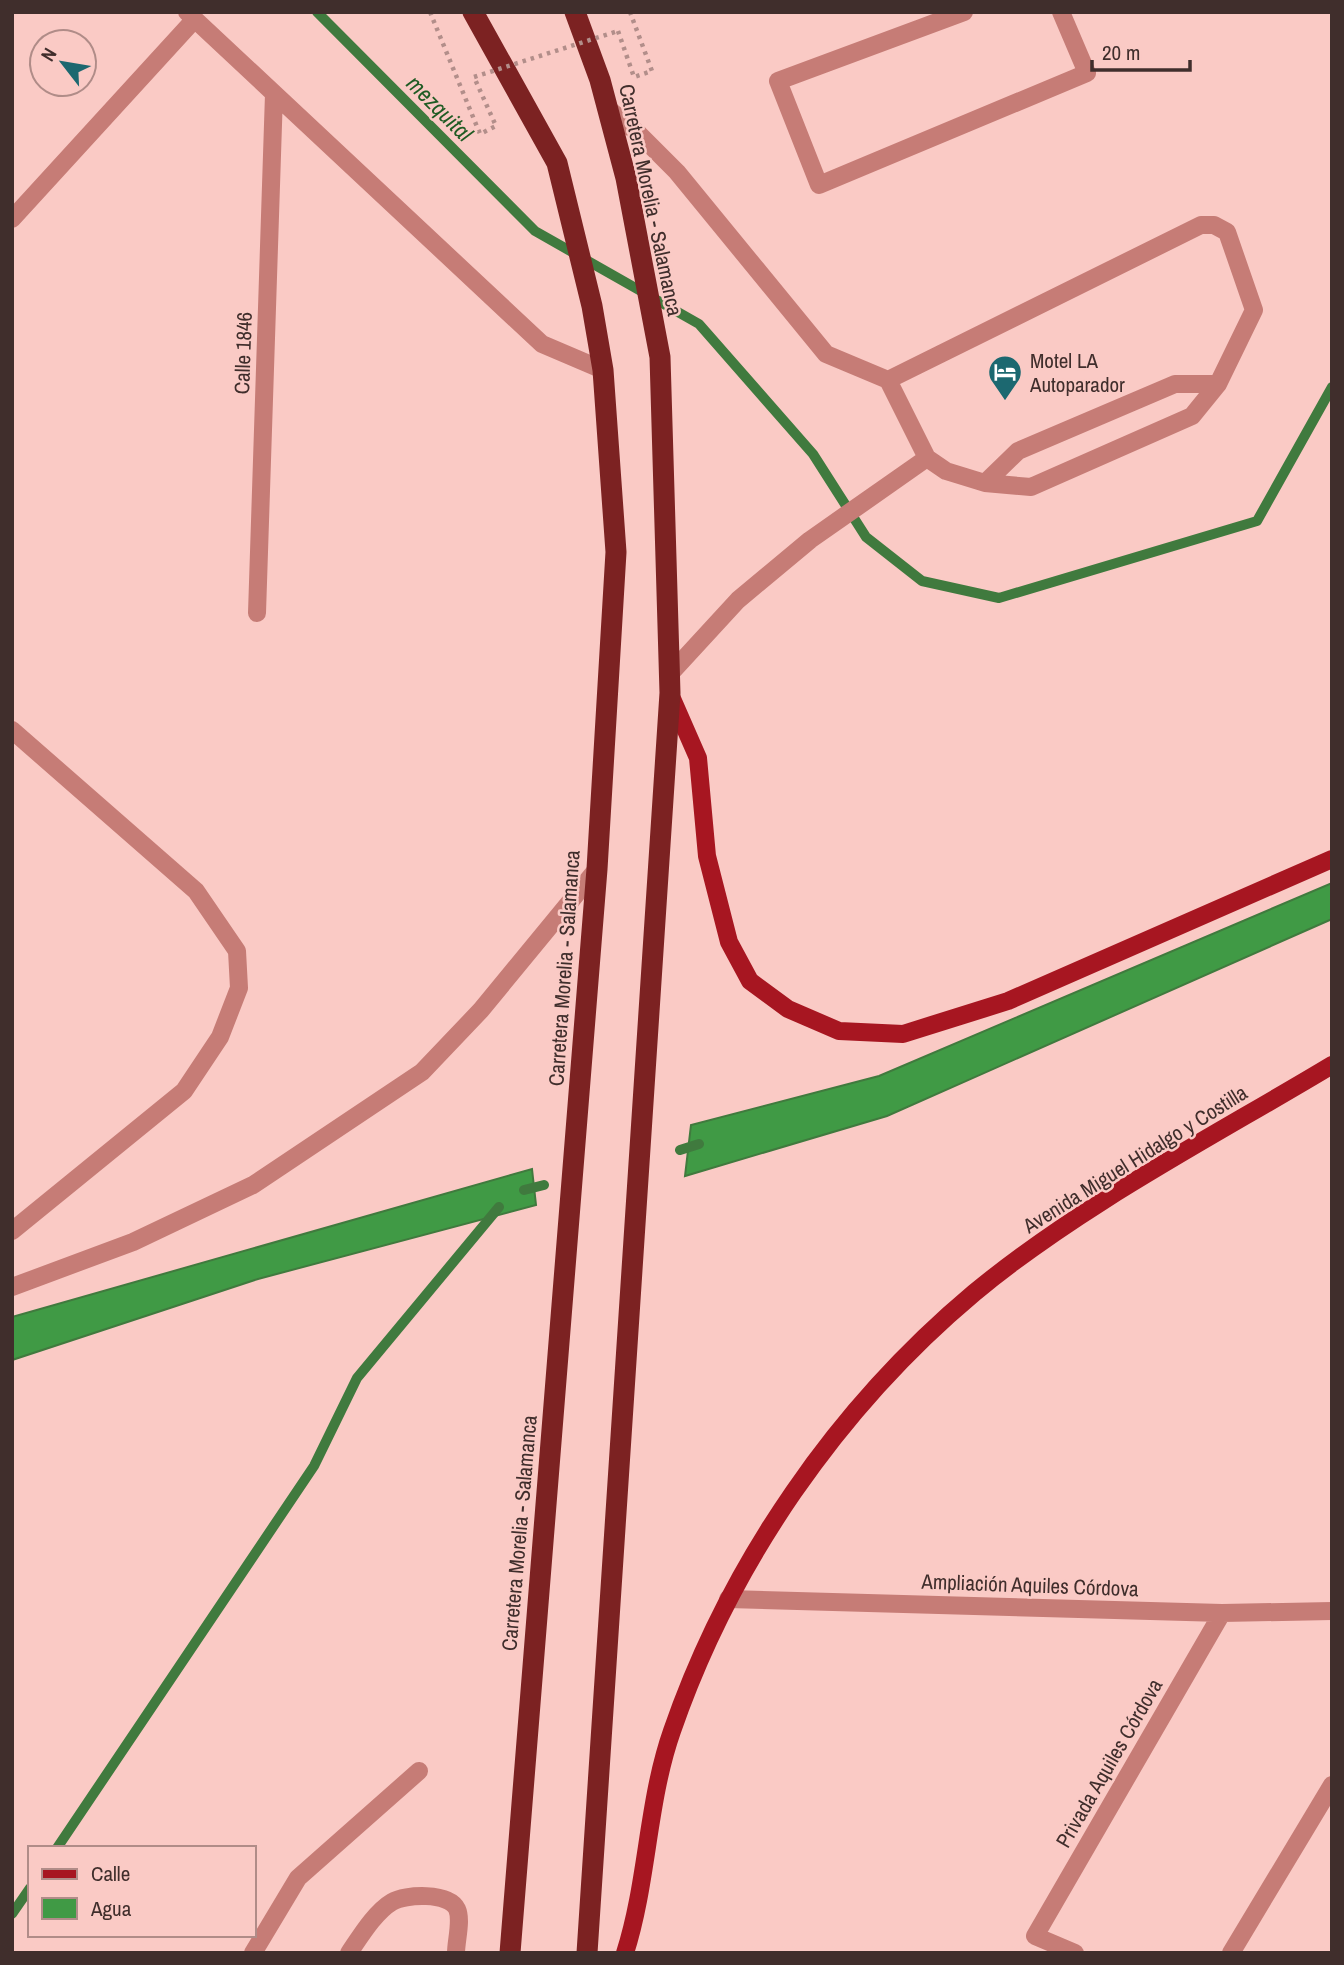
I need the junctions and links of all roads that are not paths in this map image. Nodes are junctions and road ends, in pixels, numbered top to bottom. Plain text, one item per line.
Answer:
1 (473, 12) edge
2 (575, 12) edge
3 (964, 12) edge
4 (1061, 12) edge
5 (190, 16) edge
6 (274, 94) junction
7 (606, 107) junction
8 (12, 219) edge
9 (603, 370) junction
10 (888, 380) junction
11 (1218, 384) junction
12 (927, 458) junction
13 (985, 484) junction
14 (257, 613) dead end
15 (669, 684) junction
16 (12, 730) edge
17 (1332, 859) edge
18 (597, 869) junction
19 (1332, 1065) edge
20 (12, 1231) edge
21 (12, 1287) edge
22 (728, 1599) junction
23 (1332, 1611) edge
24 (1222, 1612) junction
25 (419, 1771) dead end
26 (1332, 1785) edge
27 (254, 1953) edge
28 (349, 1953) edge
29 (456, 1953) edge
30 (510, 1953) edge
31 (587, 1953) edge
32 (625, 1953) edge
33 (1075, 1953) edge
34 (1231, 1953) edge

1 - 9 highway, Carretera Morelia - Salamanca
2 - 7 highway, Carretera Morelia - Salamanca
3 - 4 street
5 - 6 street
5 - 8 street
6 - 9 street
6 - 14 street, Calle 1846
7 - 10 street
7 - 15 highway, Carretera Morelia - Salamanca
9 - 18 highway, Carretera Morelia - Salamanca
10 - 11 street
10 - 12 street
11 - 13 street
11 - 13 street
12 - 13 street
12 - 15 street
15 - 17 main road
15 - 31 highway, Carretera Morelia - Salamanca
16 - 20 street
18 - 21 street
18 - 30 highway, Carretera Morelia - Salamanca
19 - 22 main road, Avenida Miguel Hidalgo y Costilla
22 - 24 street, Ampliación Aquiles Córdova
22 - 32 main road, Avenida Miguel Hidalgo y Costilla
23 - 24 street, Ampliación Aquiles Córdova
24 - 33 street, Privada Aquiles Córdova
25 - 27 street
26 - 34 street
28 - 29 street

